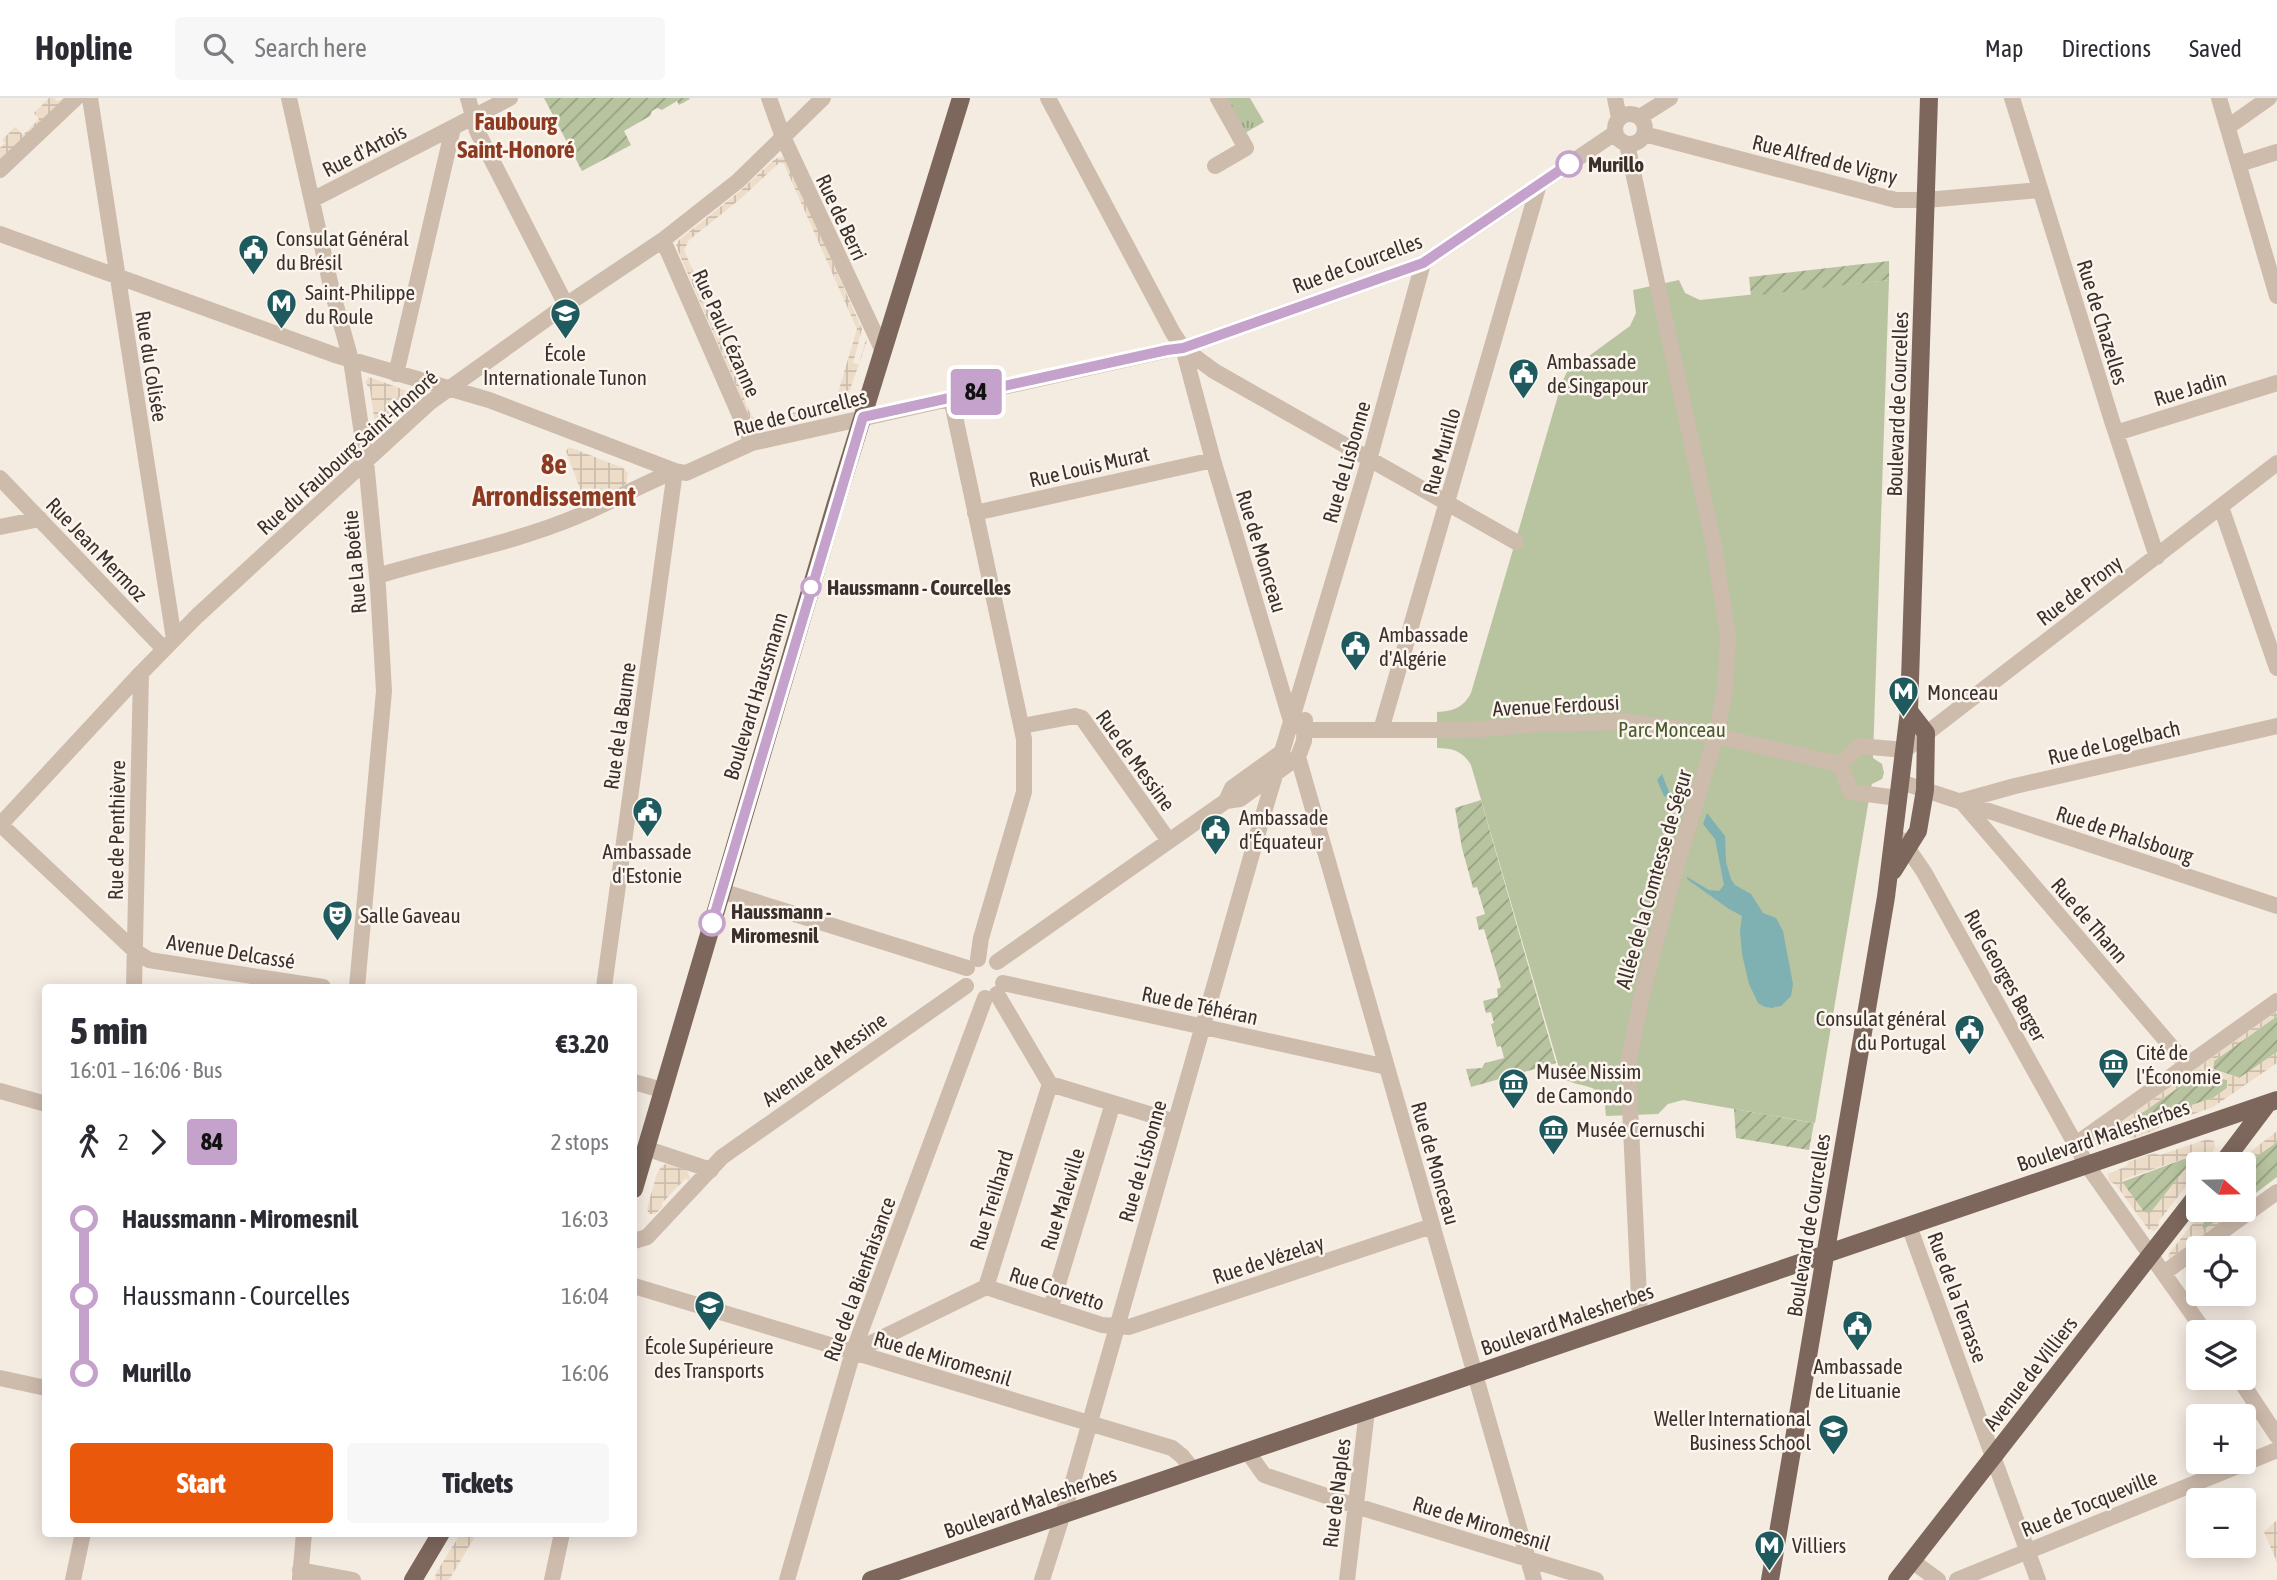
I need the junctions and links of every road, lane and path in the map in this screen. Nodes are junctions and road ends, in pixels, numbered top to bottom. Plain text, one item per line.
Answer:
1 (76, 98) edge
2 (90, 98) edge
3 (289, 98) edge
4 (468, 98) edge
5 (510, 98) edge
6 (769, 98) edge
7 (823, 98) edge
8 (961, 98) edge
9 (1048, 98) edge
10 (1217, 98) edge
11 (1615, 98) edge
12 (1670, 98) edge
13 (1929, 98) edge
14 (2012, 98) edge
15 (2219, 98) edge
16 (2269, 98) edge
17 (1640, 117) junction
18 (473, 118) junction
19 (2228, 127) junction
20 (453, 128) junction
21 (1620, 132) junction
22 (1644, 134) junction
23 (783, 137) junction
24 (2277, 152) edge
25 (2239, 164) junction
26 (1215, 166) dead end
27 (0, 170) edge
28 (1539, 184) junction
29 (2040, 190) junction
30 (312, 200) junction
31 (1926, 200) junction
32 (0, 234) edge
33 (663, 240) junction
34 (1423, 263) junction
35 (117, 276) junction
36 (2277, 296) edge
37 (566, 305) junction
38 (1175, 349) junction
39 (883, 351) junction
40 (351, 360) junction
41 (396, 374) junction
42 (2277, 383) edge
43 (448, 388) junction
44 (951, 398) junction
45 (863, 417) junction
46 (2116, 433) junction
47 (752, 443) junction
48 (1369, 458) junction
49 (1213, 460) junction
50 (366, 461) junction
51 (2277, 463) edge
52 (676, 471) junction
53 (0, 478) edge
54 (1448, 503) junction
55 (2221, 507) junction
56 (975, 513) junction
57 (40, 519) junction
58 (0, 527) edge
59 (1516, 542) dead end
60 (2157, 557) junction
61 (377, 576) junction
62 (169, 644) junction
63 (2277, 668) edge
64 (141, 673) junction
65 (1909, 711) junction
66 (1022, 726) junction
67 (1298, 726) junction
68 (2277, 726) edge
69 (1381, 730) junction
70 (1926, 733) junction
71 (1716, 736) junction
72 (1905, 750) junction
73 (1290, 755) junction
74 (1840, 764) junction
75 (1276, 773) junction
76 (1900, 790) junction
77 (1925, 790) junction
78 (1226, 801) junction
79 (1961, 801) junction
80 (0, 825) edge
81 (1894, 829) junction
82 (1169, 841) junction
83 (1907, 847) junction
84 (1889, 877) junction
85 (721, 891) junction
86 (2277, 906) edge
87 (135, 951) junction
88 (997, 962) junction
89 (972, 964) junction
90 (134, 984) edge
91 (304, 984) edge
92 (357, 984) edge
93 (604, 984) edge
94 (966, 986) junction
95 (995, 992) junction
96 (2277, 1002) edge
97 (1202, 1027) junction
98 (2187, 1065) junction
99 (1387, 1067) junction
100 (637, 1083) edge
101 (1050, 1084) junction
102 (662, 1090) junction
103 (0, 1091) edge
104 (2274, 1098) edge
105 (42, 1103) edge
106 (1114, 1103) junction
107 (1175, 1122) junction
108 (2076, 1144) junction
109 (645, 1148) junction
110 (2231, 1152) edge
111 (2087, 1165) junction
112 (710, 1170) junction
113 (637, 1178) edge
114 (2277, 1192) edge
115 (2186, 1209) edge
116 (1432, 1226) junction
117 (1909, 1226) junction
118 (2216, 1236) edge
119 (637, 1240) edge
120 (1827, 1252) junction
121 (2151, 1254) junction
122 (2186, 1257) edge
123 (2164, 1273) junction
124 (637, 1287) edge
125 (986, 1287) junction
126 (1051, 1307) junction
127 (1640, 1318) junction
128 (2197, 1320) edge
129 (1116, 1327) junction
130 (853, 1352) junction
131 (1475, 1374) junction
132 (0, 1378) edge
133 (42, 1387) edge
134 (2247, 1390) edge
135 (1367, 1411) junction
136 (1089, 1424) junction
137 (2277, 1436) edge
138 (2277, 1450) edge
139 (1247, 1451) junction
140 (1992, 1458) junction
141 (1194, 1470) junction
142 (1356, 1506) junction
143 (1062, 1516) junction
144 (82, 1537) edge
145 (304, 1537) edge
146 (439, 1537) edge
147 (561, 1537) edge
148 (2029, 1551) junction
149 (1528, 1559) junction
150 (1912, 1561) junction
151 (300, 1575) edge
152 (73, 1580) edge
153 (353, 1580) edge
154 (413, 1580) edge
155 (552, 1580) edge
156 (787, 1580) edge
157 (871, 1580) edge
158 (1042, 1580) edge
159 (1347, 1580) edge
160 (1534, 1580) edge
161 (1596, 1580) edge
162 (1770, 1580) edge
163 (1897, 1580) edge
164 (1938, 1580) edge
165 (1956, 1580) edge
166 (2038, 1580) edge

1 - 27 street
2 - 35 street, Rue du Colisée
3 - 30 street, Rue La Boétie
4 - 18 street
5 - 18 street, Rue d'Artois
6 - 23 street, Rue de Berri
7 - 23 street, Rue du Faubourg Saint-Honoré
8 - 39 main road, Boulevard Haussmann
9 - 38 street
10 - 26 street
11 - 21 street, Allée de la Comtesse de Ségur
12 - 17 street
13 - 31 main road, Boulevard de Courcelles
14 - 29 street, Rue de Chazelles
15 - 19 street
16 - 19 street
17 - 21 street
17 - 22 street
18 - 20 street, Rue d'Artois
18 - 37 street
19 - 25 street
20 - 30 street, Rue d'Artois
20 - 41 street
21 - 22 street, Rue de Courcelles
21 - 28 street, Rue de Courcelles
21 - 71 street, Allée de la Comtesse de Ségur
22 - 31 street, Rue Alfred de Vigny
23 - 33 street, Rue du Faubourg Saint-Honoré
23 - 39 street, Rue de Berri
24 - 25 street
25 - 36 street
28 - 34 street, Rue de Courcelles
28 - 54 street, Rue Murillo
29 - 31 street, Rue Alfred de Vigny
29 - 46 street, Rue de Chazelles
30 - 40 street, Rue La Boétie
31 - 65 main road, Boulevard de Courcelles
32 - 35 street
33 - 37 street, Rue du Faubourg Saint-Honoré
33 - 47 street, Rue Paul Cézanne
34 - 38 street, Rue de Courcelles
34 - 48 street, Rue de Lisbonne
35 - 40 street
35 - 62 street, Rue du Colisée
37 - 43 street, Rue du Faubourg Saint-Honoré
38 - 44 street, Rue de Courcelles
38 - 48 street
38 - 49 street, Rue de Monceau
39 - 45 main road, Boulevard Haussmann
40 - 41 street
40 - 50 street, Rue La Boétie
41 - 43 street
42 - 46 street, Rue Jadin
43 - 50 street, Rue du Faubourg Saint-Honoré
43 - 52 street
44 - 45 street, Rue de Courcelles
44 - 56 street
45 - 47 street, Rue de Courcelles
45 - 85 main road, Boulevard Haussmann
46 - 60 street, Rue de Chazelles
47 - 52 street, Rue de Courcelles
48 - 54 street
48 - 67 street, Rue de Lisbonne
49 - 56 street, Rue Louis Murat
49 - 67 street, Rue de Monceau
50 - 61 street, Rue La Boétie
50 - 62 street, Rue du Faubourg Saint-Honoré
51 - 55 street, Rue de Prony
52 - 61 street, Rue de Courcelles
52 - 93 street, Rue de la Baume
53 - 57 street, Rue Jean Mermoz
54 - 59 street
54 - 69 street, Rue Murillo
55 - 60 street, Rue de Prony
55 - 63 street
56 - 66 street
57 - 58 street
57 - 62 street, Rue Jean Mermoz
60 - 70 street, Rue de Prony
61 - 92 street, Rue La Boétie
62 - 64 street, Rue du Faubourg Saint-Honoré
64 - 80 street, Rue du Faubourg Saint-Honoré
64 - 87 street, Rue de Penthièvre
65 - 70 main road
65 - 72 main road, Boulevard de Courcelles
66 - 82 street, Rue de Messine
66 - 89 street
67 - 69 street, Avenue Ferdousi
67 - 73 street, Rue de Lisbonne
68 - 79 street, Rue de Logelbach
69 - 71 street, Avenue Ferdousi
70 - 72 street, Rue de Prony
70 - 77 main road
71 - 74 street, Avenue Ferdousi
71 - 127 street, Allée de la Comtesse de Ségur
72 - 74 street
72 - 76 main road, Boulevard de Courcelles
73 - 75 street
73 - 78 street
73 - 99 street, Rue de Monceau
74 - 76 street
75 - 78 street
75 - 97 street, Rue de Lisbonne
76 - 77 street, Rue de Phalsbourg
76 - 81 main road, Boulevard de Courcelles
77 - 79 street, Rue de Phalsbourg
77 - 83 main road
78 - 82 street
79 - 86 street, Rue de Phalsbourg
79 - 98 street, Rue de Thann
80 - 87 street
81 - 83 street, Rue Georges Berger
81 - 84 main road, Boulevard de Courcelles
82 - 88 street
83 - 84 main road
83 - 108 street, Rue Georges Berger
84 - 120 main road, Boulevard de Courcelles
85 - 89 street
85 - 102 main road, Boulevard Haussmann
87 - 90 street, Rue de Penthièvre
87 - 91 street, Avenue Delcassé
88 - 89 street
88 - 95 street
89 - 94 street
94 - 95 street
94 - 112 street, Avenue de Messine
95 - 97 street, Rue de Téhéran
95 - 101 street
95 - 130 street, Rue de la Bienfaisance
96 - 98 street
97 - 99 street, Rue de Téhéran
97 - 107 street, Rue de Lisbonne
98 - 108 street
99 - 116 street, Rue de Monceau
100 - 102 street
101 - 106 street
101 - 125 street, Rue Treilhard
102 - 109 main road, Boulevard Haussmann
103 - 105 street
104 - 110 main road
104 - 111 main road, Boulevard Malesherbes
106 - 107 street
106 - 126 street, Rue Maleville
107 - 129 street, Rue de Lisbonne
108 - 111 street, Rue Georges Berger
109 - 112 street
109 - 113 main road, Boulevard Haussmann
111 - 117 main road, Boulevard Malesherbes
111 - 121 street, Rue Georges Berger
112 - 119 street, Avenue de Messine
114 - 118 street
115 - 121 main road, Avenue de Villiers
116 - 129 street, Rue de Vézelay
116 - 131 street, Rue de Monceau
117 - 120 main road, Boulevard Malesherbes
117 - 140 street, Rue de la Terrasse
120 - 127 main road, Boulevard Malesherbes
120 - 162 main road, Boulevard de Courcelles
121 - 123 street, Rue Georges Berger
121 - 140 main road, Avenue de Villiers
122 - 123 street
123 - 128 street, Rue Georges Berger
124 - 130 street, Rue de Miromesnil
125 - 126 street, Rue Corvetto
125 - 130 street
126 - 129 street, Rue Corvetto
127 - 131 main road, Boulevard Malesherbes
129 - 136 street, Rue de Lisbonne
130 - 136 street, Rue de Miromesnil
130 - 156 street, Rue de la Bienfaisance
131 - 135 main road, Boulevard Malesherbes
131 - 149 street, Rue de Monceau
132 - 133 street
134 - 137 street
135 - 139 main road, Boulevard Malesherbes
135 - 142 street, Rue de Naples
136 - 141 street, Rue de Miromesnil
136 - 143 street, Rue de Lisbonne
138 - 148 street, Rue de Tocqueville
139 - 141 main road, Boulevard Malesherbes
139 - 142 street, Rue de Miromesnil
140 - 148 street, Rue de la Terrasse
140 - 150 main road, Avenue de Villiers
141 - 143 main road, Boulevard Malesherbes
142 - 149 street, Rue de Miromesnil
142 - 159 street, Rue de Naples
143 - 157 main road, Boulevard Malesherbes
143 - 158 street, Rue de Lisbonne
144 - 152 street
145 - 151 street
146 - 154 main road
147 - 155 street
148 - 165 street, Rue de Tocqueville
148 - 166 street, Rue de la Terrasse
149 - 160 street, Rue de Monceau
149 - 161 street, Rue de Miromesnil
150 - 163 main road, Avenue de Villiers
150 - 164 street
151 - 153 street

